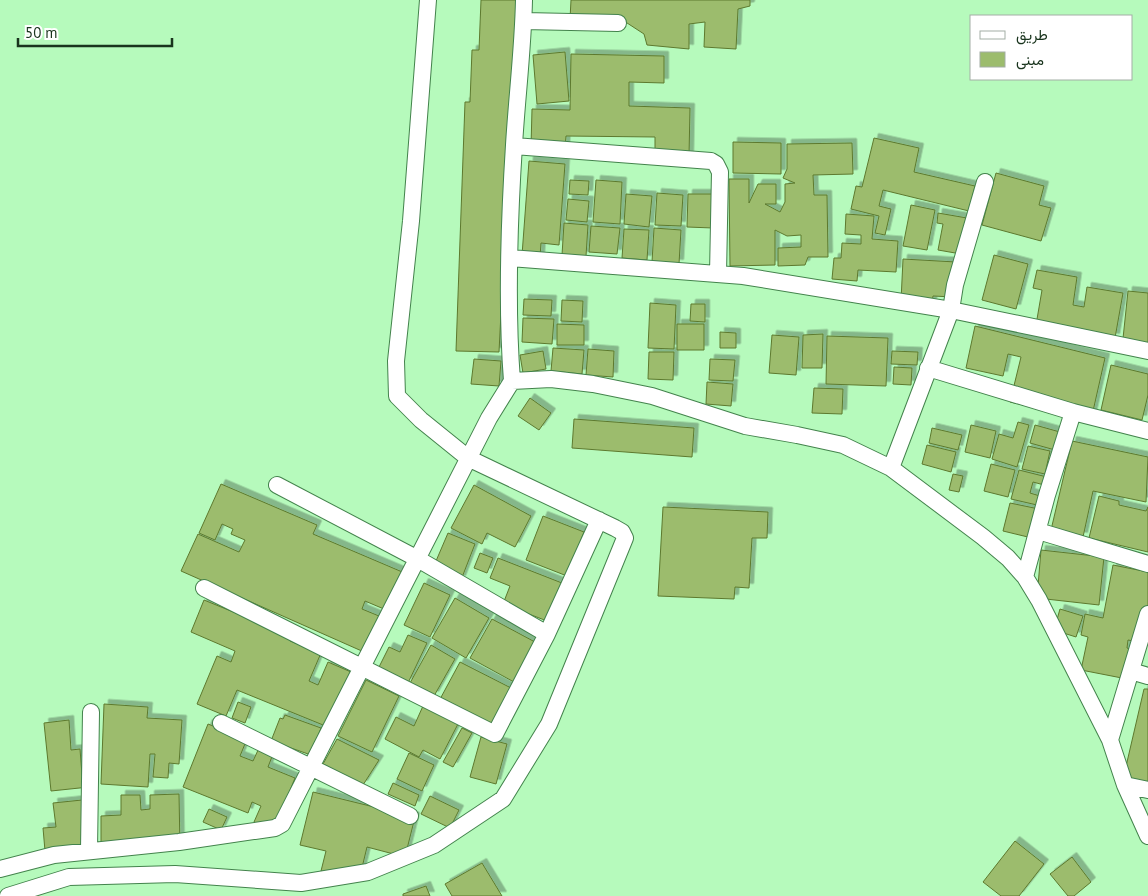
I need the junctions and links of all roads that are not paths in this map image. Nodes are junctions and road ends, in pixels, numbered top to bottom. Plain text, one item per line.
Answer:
1 (428, 0) edge
2 (524, 0) edge
3 (524, 21) junction
4 (618, 23) dead end
5 (514, 146) junction
6 (985, 182) dead end
7 (510, 258) junction
8 (718, 274) junction
9 (951, 310) junction
10 (1148, 351) edge
11 (928, 368) junction
12 (512, 381) junction
13 (1073, 412) junction
14 (1148, 430) edge
15 (468, 458) junction
16 (891, 468) junction
17 (277, 485) dead end
18 (599, 520) junction
19 (1038, 531) junction
20 (416, 558) junction
21 (1148, 564) edge
22 (1025, 578) junction
23 (204, 588) dead end
24 (1148, 614) edge
25 (547, 634) junction
26 (362, 667) junction
27 (1131, 671) junction
28 (1148, 676) edge
29 (91, 712) dead end
30 (221, 723) dead end
31 (1110, 740) junction
32 (311, 768) junction
33 (1125, 785) junction
34 (1148, 790) edge
35 (410, 816) dead end
36 (1148, 836) edge
37 (89, 850) junction
38 (0, 869) edge
39 (8, 896) edge

1 - 15 street
2 - 3 street
3 - 4 street
3 - 5 street
5 - 7 street
5 - 8 street
6 - 9 street
7 - 8 street
7 - 12 street
8 - 9 street
9 - 10 street
9 - 11 street
11 - 13 street
11 - 16 street
12 - 15 street
12 - 16 street
13 - 14 street
13 - 19 street
15 - 18 street
15 - 20 street
16 - 22 street
17 - 20 street
18 - 25 street
18 - 39 street
19 - 21 street
19 - 22 street
20 - 25 street
20 - 26 street
22 - 31 street
23 - 26 street
24 - 27 street
25 - 26 street
26 - 32 street
27 - 28 street
27 - 31 street
29 - 37 street
30 - 32 street
31 - 33 street
32 - 35 street
32 - 37 street
33 - 34 street
33 - 36 street
37 - 38 street

